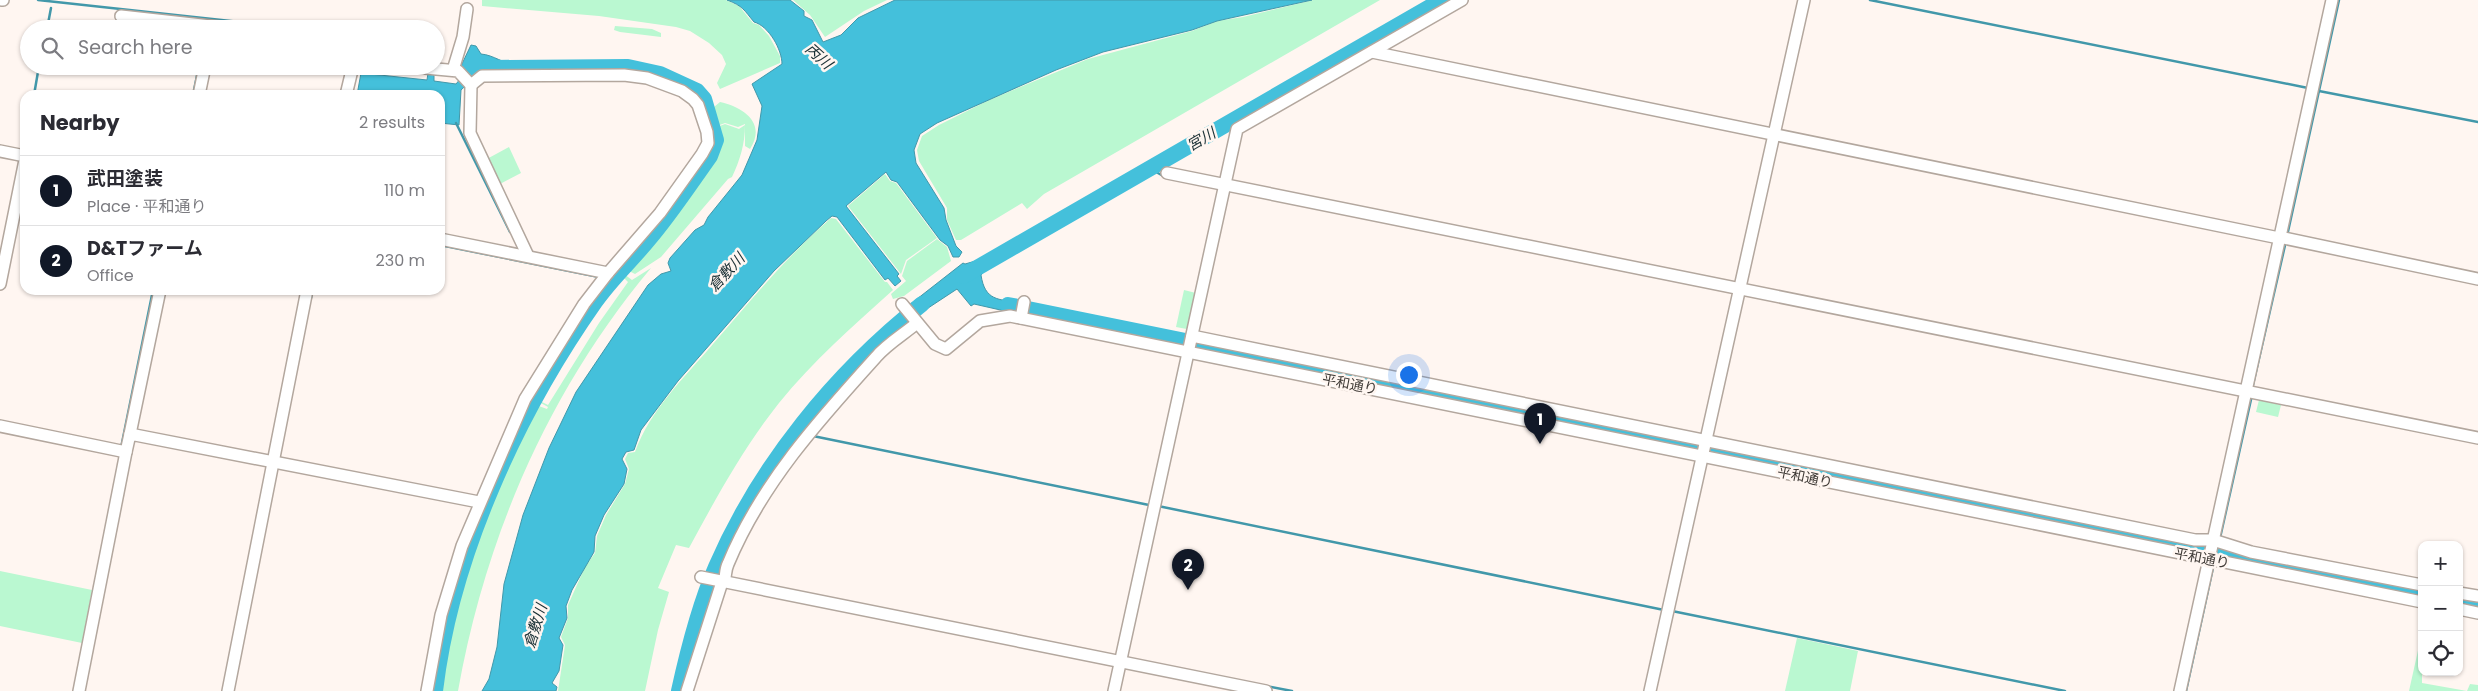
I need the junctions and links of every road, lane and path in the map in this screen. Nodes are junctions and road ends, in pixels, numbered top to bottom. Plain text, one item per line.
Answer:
1 (1462, 0) edge
2 (1804, 0) edge
3 (2332, 0) edge
4 (467, 9) dead end
5 (121, 16) dead end
6 (157, 20) edge
7 (1369, 54) junction
8 (445, 74) edge
9 (202, 75) edge
10 (351, 75) edge
11 (464, 78) junction
12 (200, 90) edge
13 (347, 90) edge
14 (1773, 138) junction
15 (0, 151) edge
16 (20, 157) edge
17 (1167, 173) dead end
18 (20, 174) edge
19 (1225, 188) junction
20 (2283, 238) junction
21 (445, 240) edge
22 (528, 256) junction
23 (608, 273) junction
24 (2478, 278) edge
25 (0, 284) edge
26 (1738, 292) junction
27 (159, 295) edge
28 (306, 295) edge
29 (903, 306) dead end
30 (916, 321) junction
31 (1191, 344) junction
32 (2250, 392) junction
33 (0, 426) edge
34 (130, 434) junction
35 (2478, 438) edge
36 (1704, 447) junction
37 (123, 451) junction
38 (277, 461) junction
39 (479, 502) junction
40 (2216, 542) junction
41 (2212, 559) junction
42 (702, 577) dead end
43 (723, 580) junction
44 (2418, 584) edge
45 (2463, 594) edge
46 (2478, 596) edge
47 (2418, 601) edge
48 (2463, 610) edge
49 (2478, 613) edge
50 (1121, 657) junction
51 (79, 691) edge
52 (228, 691) edge
53 (427, 691) edge
54 (687, 691) edge
55 (1114, 691) edge
56 (1266, 691) edge
57 (1650, 691) edge
58 (2180, 691) edge

1 - 7 street
2 - 14 street
3 - 20 street
4 - 11 street
5 - 6 street
7 - 14 street
7 - 19 street
8 - 11 street
9 - 12 street
10 - 13 street
11 - 22 street
11 - 23 street
14 - 20 street
14 - 26 street
15 - 16 street
17 - 19 street
18 - 25 street
19 - 26 street
19 - 31 street
20 - 24 street
20 - 32 street
21 - 22 street
22 - 23 street
23 - 39 street
26 - 32 street
26 - 36 street
27 - 34 street
28 - 38 street
29 - 30 street
30 - 31 street
30 - 43 street
31 - 36 street, 平和通り
31 - 36 street
31 - 50 street
32 - 35 street
32 - 40 street
33 - 37 street
34 - 37 street
34 - 38 street
36 - 40 street
36 - 41 street, 平和通り
36 - 57 street
37 - 51 street
38 - 39 street
38 - 52 street
39 - 53 street
40 - 41 street
40 - 44 street
41 - 47 street, 平和通り
41 - 58 street
42 - 43 street
43 - 50 street
43 - 54 street
45 - 46 street
48 - 49 street
50 - 55 street
50 - 56 street

